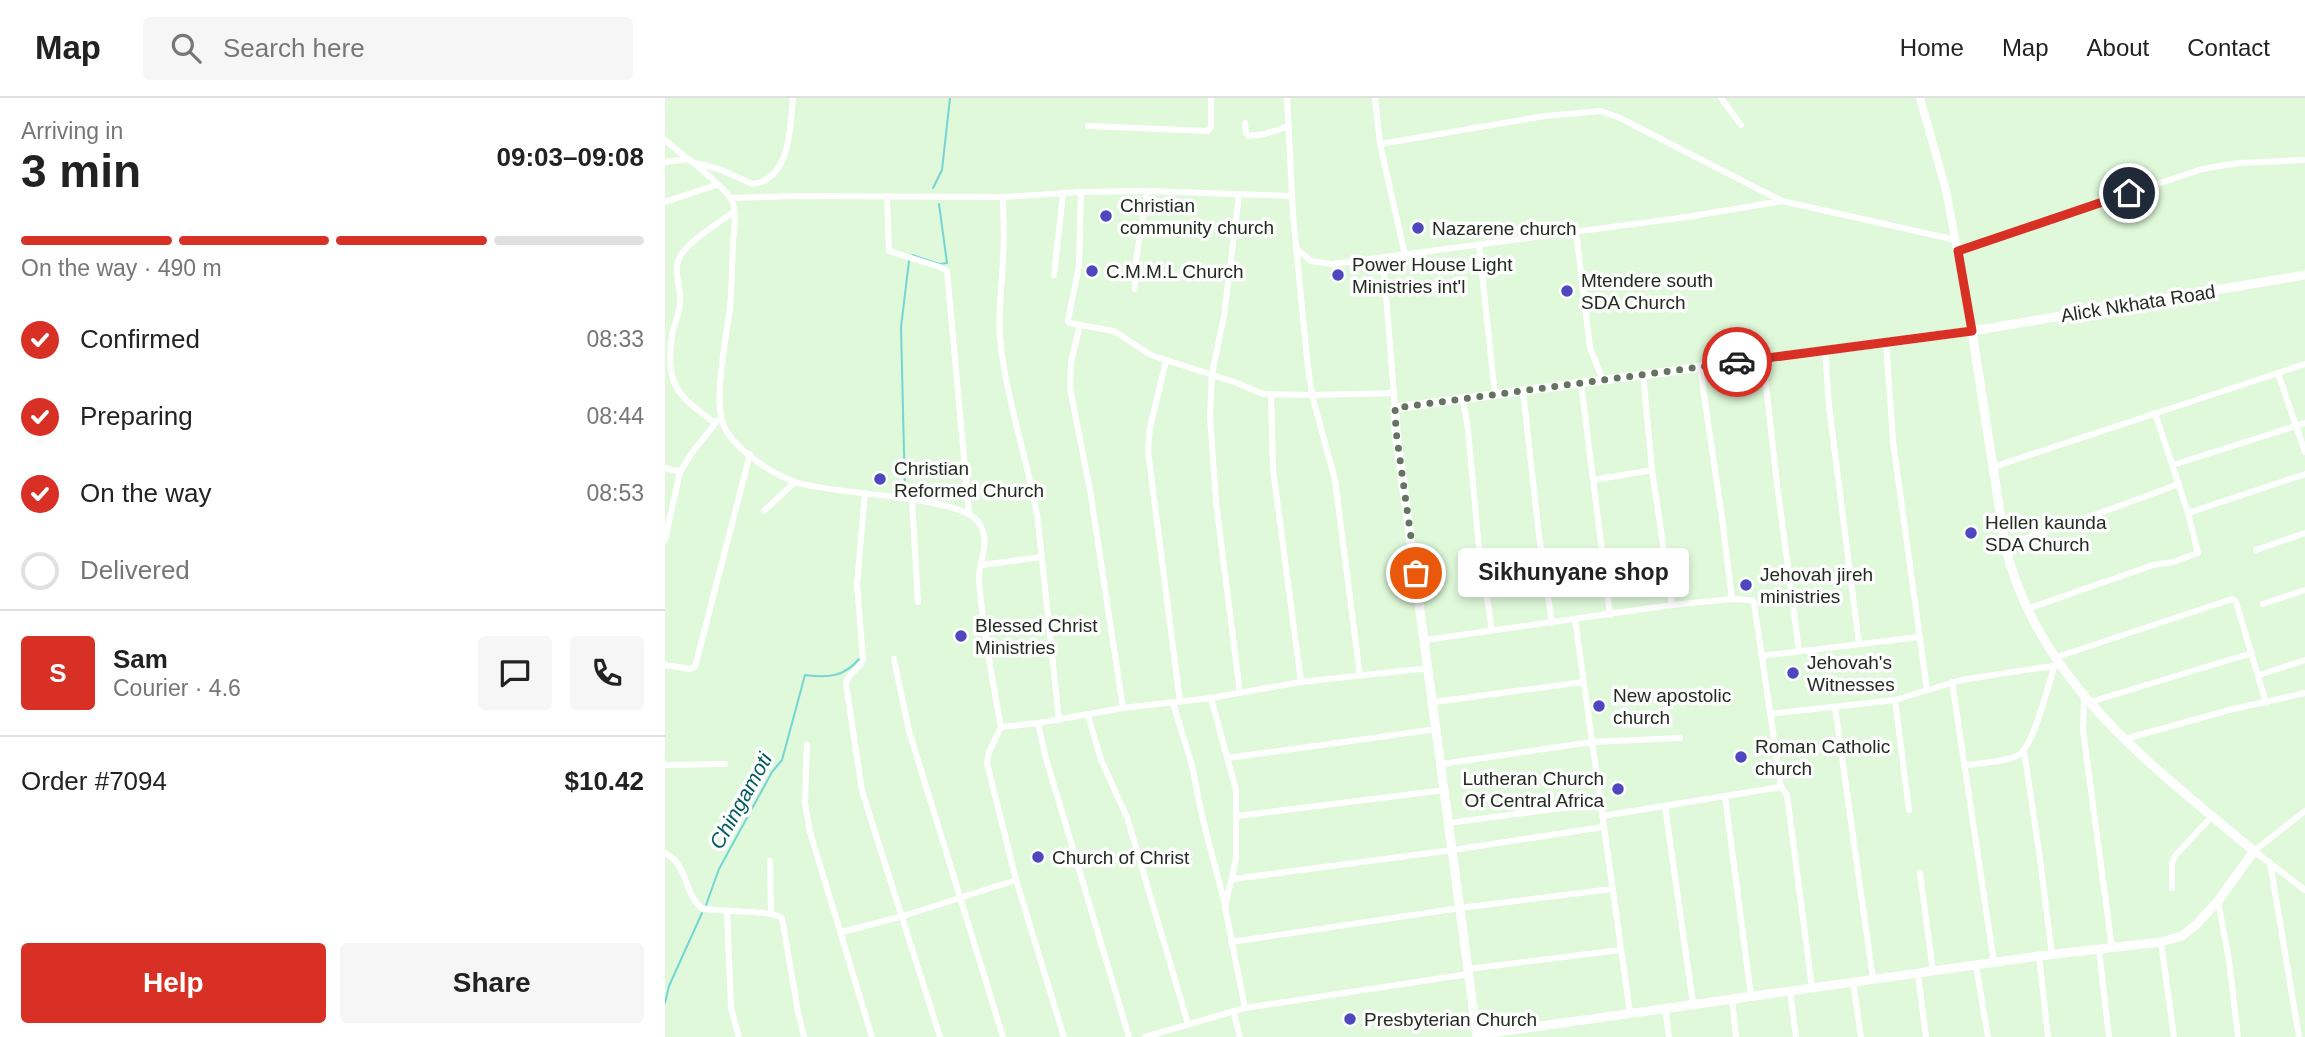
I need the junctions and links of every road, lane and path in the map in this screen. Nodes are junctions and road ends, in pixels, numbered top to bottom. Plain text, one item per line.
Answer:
1 (793, 98) edge
2 (1211, 98) edge
3 (1287, 98) edge
4 (1374, 98) edge
5 (1721, 98) edge
6 (1920, 98) edge
7 (1245, 122) dead end
8 (1741, 125) dead end
9 (1088, 126) dead end
10 (1289, 126) junction
11 (665, 140) edge
12 (1381, 144) junction
13 (2305, 160) edge
14 (691, 161) junction
15 (665, 162) edge
16 (716, 184) junction
17 (1147, 191) junction
18 (1081, 192) junction
19 (1063, 194) junction
20 (1239, 195) junction
21 (1292, 196) junction
22 (887, 197) junction
23 (1003, 197) junction
24 (731, 198) junction
25 (1782, 201) junction
26 (665, 202) edge
27 (733, 212) junction
28 (1576, 232) junction
29 (1956, 240) junction
30 (1479, 245) junction
31 (1296, 248) junction
32 (1958, 251) junction
33 (1405, 255) junction
34 (1383, 258) junction
35 (1054, 275) dead end
36 (2305, 275) edge
37 (1135, 289) dead end
38 (1080, 325) junction
39 (1972, 331) junction
40 (1886, 342) junction
41 (1825, 350) junction
42 (1763, 358) junction
43 (1166, 361) junction
44 (2305, 364) edge
45 (1700, 367) junction
46 (2279, 373) junction
47 (1212, 374) junction
48 (1643, 374) junction
49 (1602, 380) junction
50 (1581, 383) junction
51 (1523, 391) junction
52 (1394, 393) junction
53 (1271, 394) junction
54 (1312, 395) junction
55 (1495, 395) junction
56 (1464, 399) junction
57 (1395, 408) junction
58 (2155, 413) junction
59 (718, 419) junction
60 (2305, 423) edge
61 (2296, 426) junction
62 (2305, 453) edge
63 (750, 454) junction
64 (2173, 466) junction
65 (1993, 467) junction
66 (665, 468) edge
67 (1652, 470) junction
68 (680, 472) junction
69 (2305, 474) edge
70 (1593, 480) junction
71 (795, 482) junction
72 (2179, 484) junction
73 (865, 493) junction
74 (912, 501) junction
75 (764, 511) dead end
76 (969, 513) junction
77 (2188, 513) junction
78 (2305, 533) edge
79 (665, 540) edge
80 (2005, 545) junction
81 (2256, 550) dead end
82 (1041, 557) junction
83 (982, 565) junction
84 (2305, 590) edge
85 (1732, 599) junction
86 (918, 602) dead end
87 (2263, 604) dead end
88 (1672, 605) junction
89 (2027, 609) junction
90 (1609, 615) junction
91 (1575, 620) junction
92 (1552, 622) junction
93 (1492, 631) junction
94 (1919, 637) junction
95 (1426, 640) junction
96 (1859, 644) junction
97 (1799, 651) junction
98 (2252, 653) junction
99 (1762, 656) junction
100 (894, 659) dead end
101 (2305, 660) edge
102 (2056, 664) junction
103 (665, 665) edge
104 (1429, 668) junction
105 (2259, 675) junction
106 (1360, 676) junction
107 (1301, 682) junction
108 (1583, 682) junction
109 (1952, 682) junction
110 (1927, 690) junction
111 (1240, 693) junction
112 (2305, 693) edge
113 (1211, 698) junction
114 (1895, 700) junction
115 (2086, 700) junction
116 (1434, 702) junction
117 (2266, 702) junction
118 (1177, 703) junction
119 (1835, 707) junction
120 (1123, 708) junction
121 (1770, 714) junction
122 (1088, 715) junction
123 (1059, 720) junction
124 (1038, 723) junction
125 (1001, 727) junction
126 (1437, 730) junction
127 (1679, 738) dead end
128 (2125, 739) junction
129 (1591, 743) junction
130 (807, 745) dead end
131 (2024, 751) junction
132 (1228, 758) junction
133 (725, 764) dead end
134 (1442, 764) junction
135 (665, 765) edge
136 (1966, 765) junction
137 (1781, 787) junction
138 (1445, 790) junction
139 (1725, 796) junction
140 (1600, 803) junction
141 (1665, 806) junction
142 (1909, 810) dead end
143 (2305, 811) edge
144 (1237, 816) junction
145 (1602, 816) junction
146 (2212, 816) junction
147 (1449, 823) junction
148 (1604, 827) junction
149 (1453, 850) junction
150 (2254, 851) junction
151 (665, 853) edge
152 (771, 861) dead end
153 (2270, 862) junction
154 (1920, 873) dead end
155 (1233, 879) junction
156 (1016, 880) junction
157 (2172, 888) dead end
158 (1612, 889) junction
159 (2305, 890) edge
160 (961, 897) junction
161 (2218, 901) junction
162 (1225, 904) junction
163 (1460, 908) junction
164 (727, 913) junction
165 (771, 914) junction
166 (903, 916) junction
167 (842, 932) junction
168 (1231, 942) junction
169 (2161, 942) junction
170 (2112, 947) junction
171 (2099, 949) junction
172 (1620, 950) junction
173 (2052, 955) junction
174 (2039, 956) junction
175 (1994, 963) junction
176 (1976, 966) junction
177 (1469, 971) junction
178 (1933, 971) junction
179 (1918, 974) junction
180 (1873, 979) junction
181 (1853, 982) junction
182 (1812, 988) junction
183 (1790, 991) junction
184 (1751, 996) junction
185 (1732, 999) junction
186 (1693, 1004) junction
187 (1245, 1008) junction
188 (1665, 1008) junction
189 (1233, 1011) junction
190 (1630, 1013) junction
191 (1188, 1024) junction
192 (1477, 1036) edge
193 (739, 1037) edge
194 (804, 1037) edge
195 (872, 1037) edge
196 (940, 1037) edge
197 (1003, 1037) edge
198 (1064, 1037) edge
199 (1129, 1037) edge
200 (1145, 1037) edge
201 (1240, 1037) edge
202 (1669, 1037) edge
203 (1736, 1037) edge
204 (1796, 1037) edge
205 (1861, 1037) edge
206 (1926, 1037) edge
207 (1987, 1037) edge
208 (2048, 1037) edge
209 (2109, 1037) edge
210 (2174, 1037) edge
211 (2238, 1037) edge
212 (2299, 1037) edge

1 - 14 street
2 - 9 street
3 - 10 street
4 - 12 street
5 - 8 street
6 - 29 street
7 - 10 street
10 - 21 street
11 - 14 street
12 - 25 street
12 - 33 street
13 - 32 street
14 - 15 street
14 - 16 street
16 - 24 street
16 - 26 street
17 - 18 street
17 - 20 street
17 - 37 street
18 - 19 street
18 - 38 street
19 - 23 street
19 - 35 street
20 - 21 street
20 - 47 street
21 - 31 street
22 - 23 street
22 - 24 street
22 - 76 street
23 - 82 street
24 - 27 street
25 - 28 street
25 - 29 street
27 - 59 street
27 - 59 street
28 - 30 street
28 - 49 street
29 - 32 street
30 - 33 street
30 - 55 street
31 - 34 street
31 - 54 street
32 - 39 street
33 - 34 street
34 - 52 street
36 - 39 main road, Alick Nkhata Road
38 - 43 street
38 - 120 street
39 - 40 main road, Alick Nkhata Road
39 - 65 main road
40 - 41 main road, Alick Nkhata Road
40 - 94 street
41 - 42 main road, Alick Nkhata Road
41 - 96 street
42 - 45 main road, Alick Nkhata Road
42 - 97 street
43 - 47 street
43 - 118 street
44 - 46 street
45 - 48 main road, Alick Nkhata Road
45 - 85 street
46 - 58 street
46 - 61 street
47 - 53 street
47 - 111 street
48 - 49 main road, Alick Nkhata Road
48 - 67 street
49 - 50 main road, Alick Nkhata Road
50 - 51 main road, Alick Nkhata Road
50 - 70 street
51 - 55 main road, Alick Nkhata Road
51 - 92 street
52 - 54 street
52 - 57 street
53 - 54 street
53 - 107 street
54 - 106 street
55 - 56 main road, Alick Nkhata Road
56 - 57 main road, Alick Nkhata Road
56 - 93 street
57 - 95 main road
58 - 64 street
58 - 65 street
59 - 63 street
59 - 68 street
60 - 61 street
61 - 62 street
61 - 64 street
63 - 71 street
63 - 103 street
64 - 72 street
65 - 80 main road
66 - 68 street
67 - 70 street
67 - 88 street
68 - 79 street
69 - 77 street
70 - 90 street
71 - 73 street
71 - 75 street
72 - 77 street
72 - 80 street
73 - 74 street
73 - 166 street
74 - 76 street
74 - 86 street
76 - 83 street
77 - 89 street
78 - 81 street
80 - 89 main road
82 - 83 street
82 - 123 street
83 - 125 street
84 - 87 street
85 - 88 street
85 - 99 street
88 - 90 street
89 - 102 main road
90 - 91 street
91 - 92 street
91 - 108 street
92 - 93 street
93 - 95 street
94 - 96 street
94 - 110 street
95 - 104 main road
96 - 97 street
97 - 99 street
98 - 102 street
98 - 105 street
98 - 115 street
99 - 121 street
100 - 160 street
101 - 105 street
102 - 109 street
102 - 115 main road
102 - 131 street
104 - 106 street
104 - 116 main road
105 - 117 street
106 - 107 street
107 - 111 street
108 - 116 street
108 - 129 street
109 - 110 street
109 - 136 street
110 - 114 street
111 - 113 street
112 - 117 street
113 - 118 street
113 - 132 street
114 - 119 street
114 - 142 street
115 - 128 main road
115 - 170 street
116 - 126 main road
117 - 128 street
118 - 120 street
118 - 162 street
119 - 121 street
119 - 180 street
120 - 122 street
121 - 137 street
122 - 123 street
122 - 191 street
123 - 124 street
124 - 125 street
124 - 199 street
125 - 156 street
126 - 132 street
126 - 134 main road
127 - 129 street
128 - 146 main road
129 - 134 street
129 - 140 street
130 - 167 street
131 - 136 street
131 - 173 street
132 - 144 street
133 - 135 street
134 - 138 main road
136 - 175 street
137 - 139 street
137 - 182 street
138 - 144 street
138 - 147 main road
139 - 141 street
139 - 184 street
140 - 145 street
140 - 147 street
141 - 145 street
141 - 186 street
143 - 150 street
144 - 155 street
145 - 148 street
146 - 150 main road
146 - 157 street
147 - 149 main road
148 - 149 street
148 - 158 street
149 - 155 street
149 - 163 main road
150 - 153 street
150 - 161 main road
151 - 164 street
152 - 165 street
153 - 159 street
153 - 212 street
154 - 178 street
155 - 162 street
156 - 160 street
156 - 198 street
158 - 163 street
158 - 172 street
160 - 166 street
160 - 197 street
161 - 169 main road
161 - 211 street
162 - 168 street
163 - 168 street
163 - 177 main road
164 - 165 street
164 - 193 street
165 - 194 street
166 - 167 street
166 - 196 street
167 - 195 street
168 - 187 street
169 - 170 main road
169 - 210 street
170 - 171 main road
171 - 173 main road
171 - 209 street
172 - 177 street
172 - 190 street
173 - 174 main road
174 - 175 main road
174 - 208 street
175 - 176 main road
176 - 178 main road
176 - 207 street
177 - 187 street
177 - 192 main road
178 - 179 main road
179 - 180 main road
179 - 206 street
180 - 181 main road
181 - 182 main road
181 - 205 street
182 - 183 main road
183 - 184 main road
183 - 204 street
184 - 185 main road
185 - 186 main road
185 - 203 street
186 - 188 main road
187 - 189 street
188 - 190 main road
188 - 202 street
189 - 191 street
189 - 201 street
190 - 192 main road
191 - 200 street

